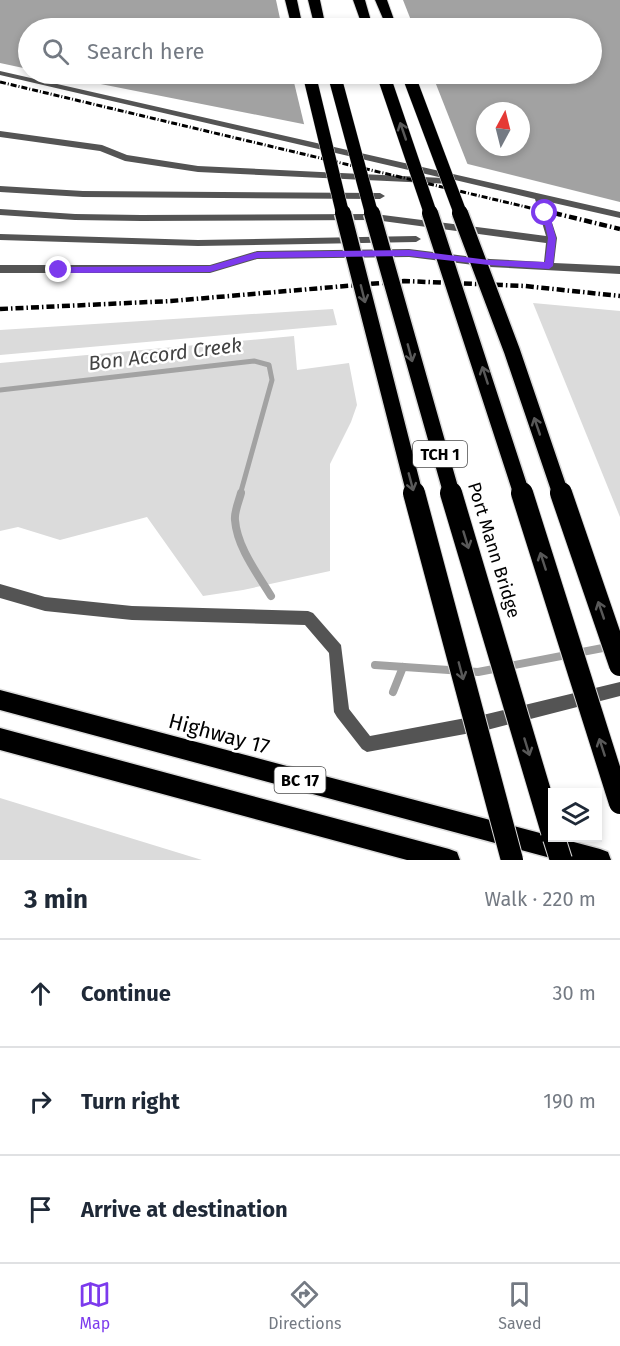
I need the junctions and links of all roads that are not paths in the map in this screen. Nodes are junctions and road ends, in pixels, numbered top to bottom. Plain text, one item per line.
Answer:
1 (291, 0) edge
2 (314, 0) edge
3 (359, 0) edge
4 (381, 0) edge
5 (296, 18) edge
6 (318, 18) edge
7 (365, 18) edge
8 (388, 18) edge
9 (0, 73) edge
10 (18, 77) edge
11 (49, 84) edge
12 (311, 84) edge
13 (337, 84) edge
14 (386, 84) edge
15 (412, 84) edge
16 (0, 134) edge
17 (491, 184) junction
18 (0, 189) edge
19 (380, 196) dead end
20 (539, 196) junction
21 (0, 212) edge
22 (620, 215) edge
23 (0, 237) edge
24 (416, 239) dead end
25 (552, 240) junction
26 (549, 266) junction
27 (0, 269) edge
28 (620, 270) edge
29 (0, 591) edge
30 (620, 666) edge
31 (620, 688) edge
32 (0, 700) edge
33 (0, 739) edge
34 (620, 803) edge
35 (548, 819) edge
36 (556, 842) edge
37 (449, 860) edge
38 (512, 860) edge
39 (561, 860) edge
40 (600, 860) edge

1 - 5 highway
2 - 6 highway
3 - 7 highway
4 - 8 highway
9 - 10 lane
11 - 17 lane
12 -> 38 highway, bridge
13 -> 35 highway, Port Mann Bridge / TCH 1, bridge
34 -> 14 highway, bridge
30 -> 15 highway, bridge
16 - 17 lane
17 - 20 lane
18 - 19 lane
20 - 22 lane
20 - 25 lane
21 - 25 lane
23 - 24 lane
25 - 26 lane
26 - 27 lane
26 - 28 lane
29 - 31 lane
32 - 40 highway, Highway 17 / BC 17
33 - 37 highway, BC 17
36 - 39 highway, bridge

